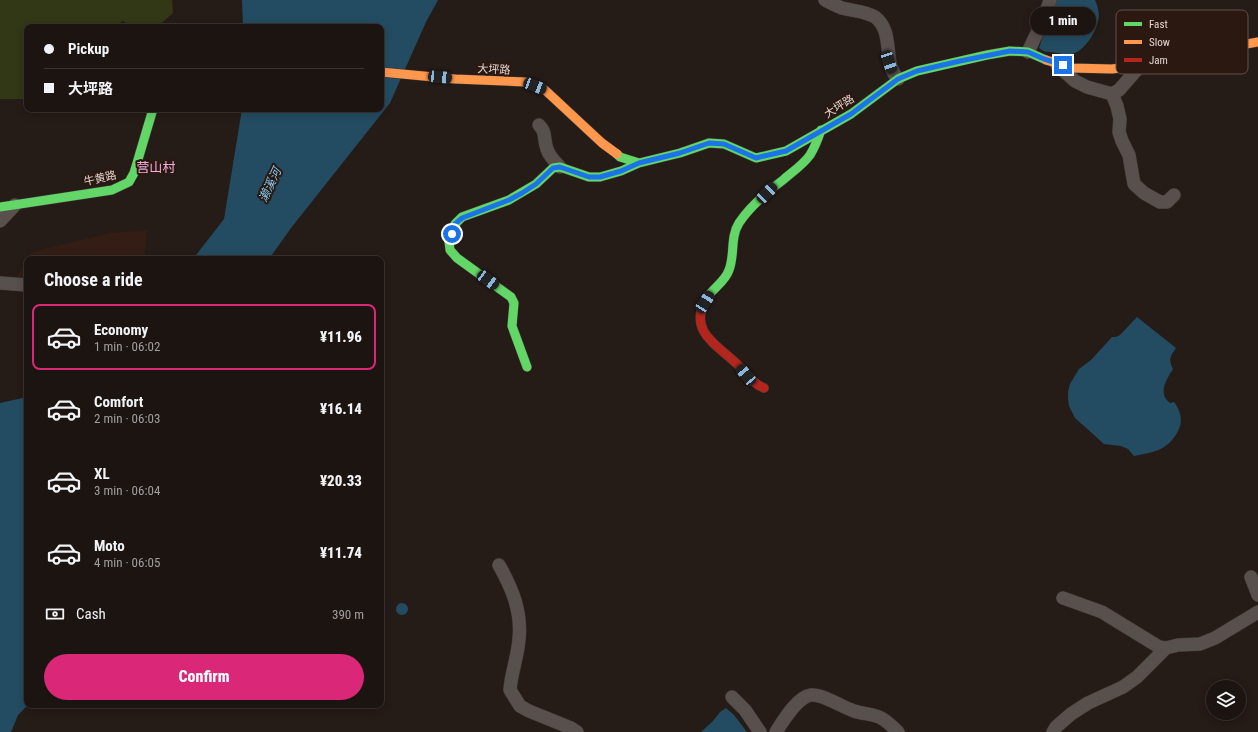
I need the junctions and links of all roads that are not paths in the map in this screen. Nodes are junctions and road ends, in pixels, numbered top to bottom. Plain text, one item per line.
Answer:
1 (826, 0) edge
2 (1050, 0) edge
3 (1258, 42) edge
4 (1248, 44) edge
5 (1028, 52) junction
6 (1054, 62) junction
7 (1116, 68) edge
8 (384, 72) edge
9 (1133, 74) edge
10 (898, 79) junction
11 (1112, 94) junction
12 (152, 112) edge
13 (539, 125) dead end
14 (821, 130) junction
15 (639, 163) junction
16 (560, 167) junction
17 (1174, 196) dead end
18 (15, 205) junction
19 (0, 207) edge
20 (0, 221) edge
21 (0, 283) edge
22 (24, 285) edge
23 (527, 367) dead end
24 (764, 388) dead end
25 (499, 565) dead end
26 (1251, 577) dead end
27 (1258, 595) edge
28 (1062, 598) dead end
29 (1258, 612) edge
30 (1166, 648) junction
31 (732, 696) dead end
32 (577, 732) edge
33 (760, 732) edge
34 (776, 732) edge
35 (898, 732) edge
36 (1053, 732) edge

1 - 10 street
2 - 5 street
3 - 4 main road, 大坪路
5 - 6 main road, 大坪路
5 - 10 main road, 大坪路
6 - 7 main road, 大坪路
6 - 11 street
8 - 15 main road, 大坪路
9 - 11 street
10 - 14 main road, 大坪路
11 - 17 street
12 - 18 main road, 牛黄路
13 - 16 street
14 - 15 main road, 大坪路
14 - 24 main road
15 - 16 main road
16 - 23 main road
18 - 19 main road, 牛黄路
18 - 20 street
21 - 22 street
25 - 32 street
26 - 27 street
28 - 30 street
29 - 30 street
30 - 36 street
31 - 33 street
34 - 35 street

